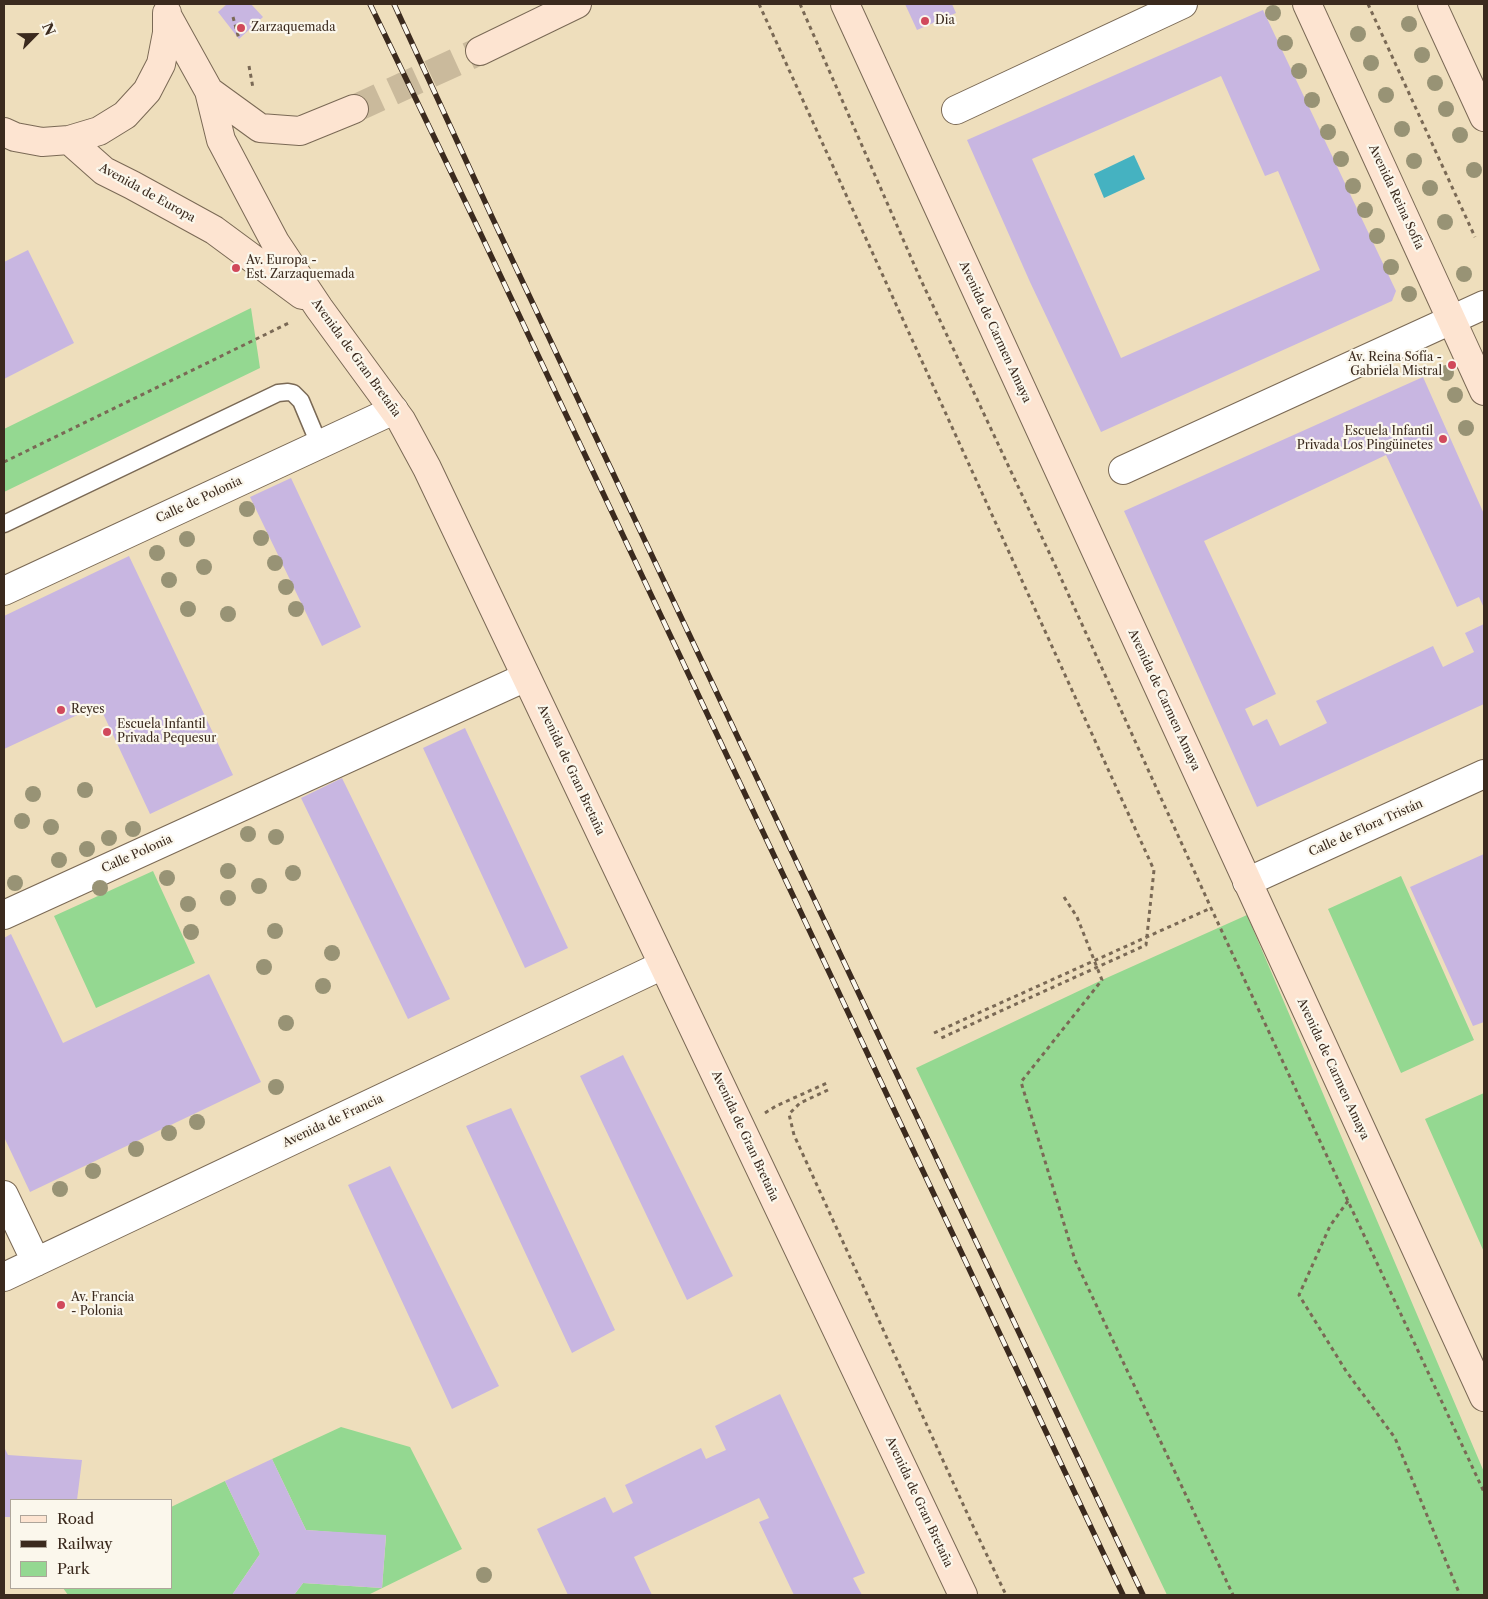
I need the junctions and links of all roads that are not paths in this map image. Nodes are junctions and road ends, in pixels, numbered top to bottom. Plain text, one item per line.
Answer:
1 (577, 4) edge
2 (845, 4) edge
3 (1183, 4) edge
4 (1307, 4) edge
5 (1432, 4) edge
6 (167, 10) edge
7 (480, 51) tunnel mouth
8 (209, 91) junction
9 (354, 109) tunnel mouth
10 (956, 110) dead end
11 (1484, 117) edge
12 (8, 135) edge
13 (69, 140) junction
14 (1484, 305) edge
15 (319, 308) junction
16 (1451, 320) junction
17 (1484, 391) edge
18 (394, 410) junction
19 (320, 444) junction
20 (1123, 470) dead end
21 (4, 524) edge
22 (4, 591) edge
23 (526, 677) junction
24 (1484, 774) edge
25 (1247, 882) junction
26 (4, 915) edge
27 (663, 965) junction
28 (4, 1195) edge
29 (36, 1262) junction
30 (4, 1278) edge
31 (1484, 1397) edge
32 (963, 1595) edge

1 - 7 street
2 - 25 street, Avenida de Carmen Amaya
3 - 10 street
4 - 16 street, Avenida Reina Sofía
5 - 11 street
6 - 8 street, Avenida de Gran Bretaña
6 - 13 street
8 - 9 street
8 - 15 street, Avenida de Gran Bretaña
12 - 13 street
13 - 15 street, Avenida de Europa
14 - 16 street
15 - 18 street, Avenida de Gran Bretaña
16 - 17 street, Avenida Reina Sofía
16 - 20 street
18 - 19 street, Calle de Polonia
18 - 23 street, Avenida de Gran Bretaña
19 - 21 lane
19 - 22 street, Calle de Polonia
23 - 26 street, Calle Polonia
23 - 27 street, Avenida de Gran Bretaña
24 - 25 street, Calle de Flora Tristán
25 - 31 street, Avenida de Carmen Amaya
27 - 29 street, Avenida de Francia
27 - 32 street, Avenida de Gran Bretaña
28 - 29 street
29 - 30 street, Avenida de Francia

